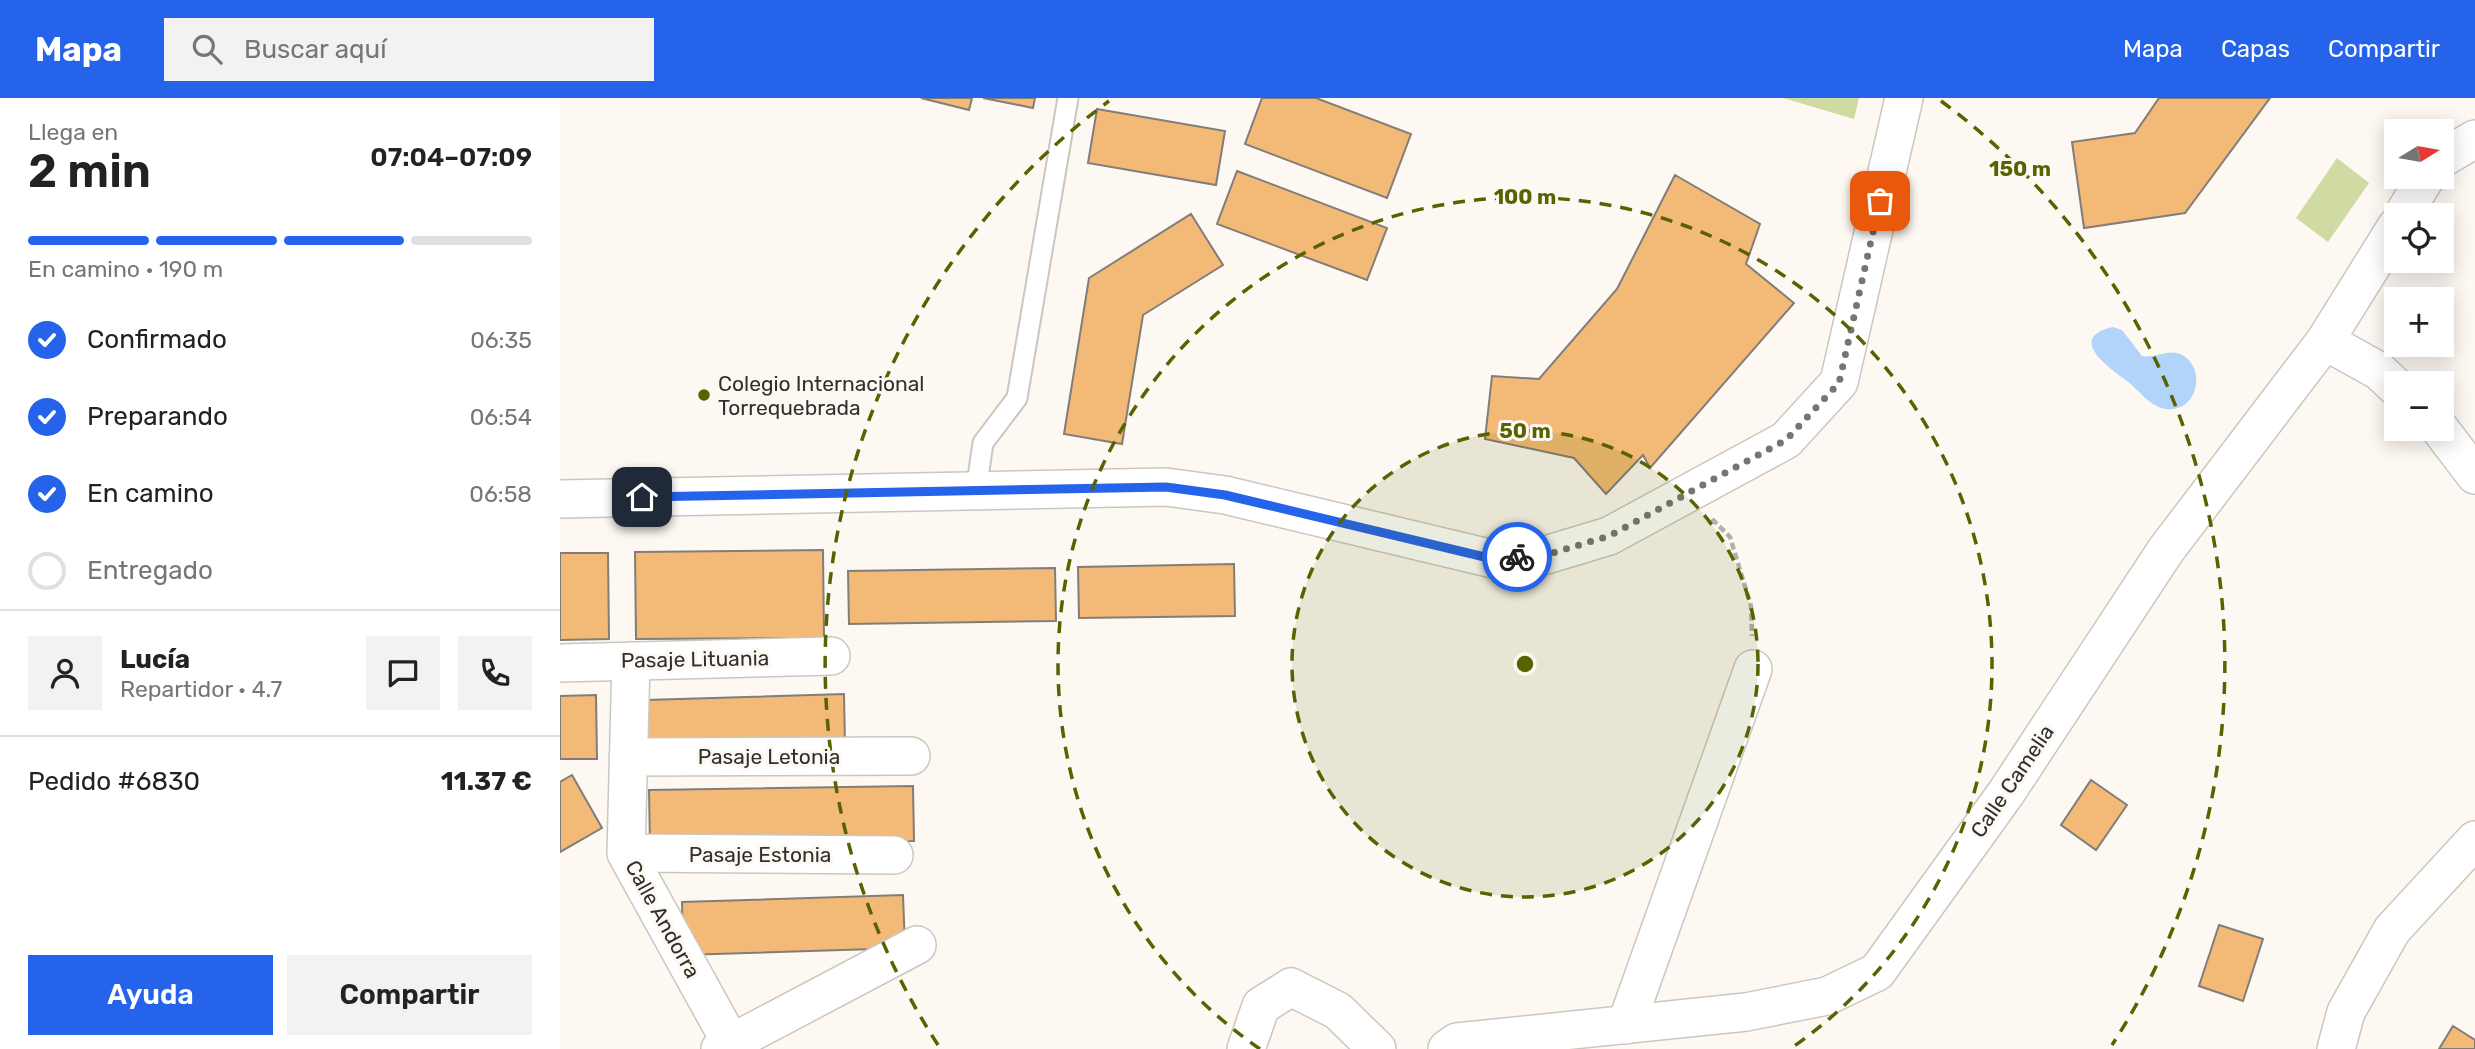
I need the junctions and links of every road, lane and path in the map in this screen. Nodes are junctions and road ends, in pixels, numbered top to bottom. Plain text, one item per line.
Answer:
1 (1068, 98) edge
2 (1904, 98) edge
3 (2475, 139) edge
4 (2454, 151) edge
5 (2384, 246) edge
6 (2325, 341) junction
7 (2384, 376) edge
8 (2449, 441) edge
9 (2475, 475) edge
10 (976, 491) junction
11 (560, 499) edge
12 (1730, 537) dead end
13 (1751, 606) dead end
14 (831, 656) dead end
15 (631, 661) junction
16 (560, 663) edge
17 (1752, 669) dead end
18 (911, 756) dead end
19 (628, 757) junction
20 (2475, 840) edge
21 (626, 853) junction
22 (894, 855) dead end
23 (917, 945) dead end
24 (1626, 1025) junction
25 (726, 1046) edge
26 (1246, 1049) edge
27 (1377, 1049) edge
28 (1447, 1049) edge
29 (2336, 1049) edge

1 - 10 lane
2 - 10 street
3 - 4 street
5 - 6 street, Calle Camelia
6 - 7 street
6 - 24 street, Calle Camelia
8 - 9 street
10 - 11 street
12 - 13 path
14 - 15 street, Pasaje Lituania
15 - 16 street, Pasaje Lituania
15 - 19 street, Calle Andorra
17 - 24 street
18 - 19 street, Pasaje Letonia
19 - 21 street, Calle Andorra
20 - 29 street
21 - 22 street, Pasaje Estonia
21 - 25 street, Calle Andorra
23 - 25 street, Calle Andorra
24 - 28 street, Calle Camelia
26 - 27 street

